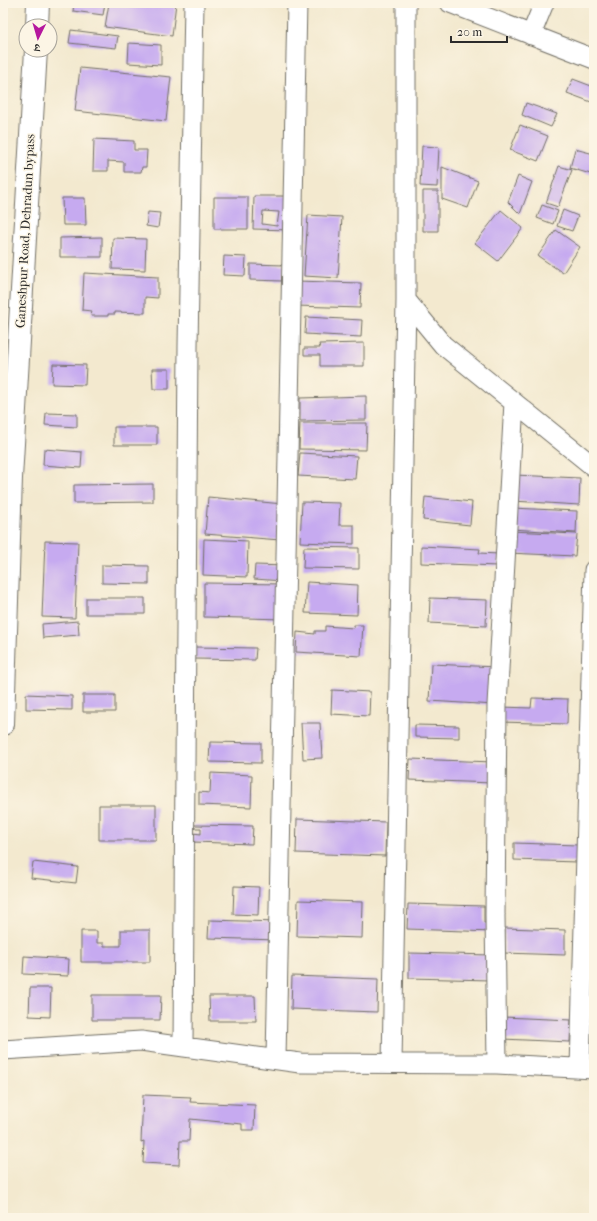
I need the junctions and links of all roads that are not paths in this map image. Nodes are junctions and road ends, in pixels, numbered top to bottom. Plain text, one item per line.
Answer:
1 (38, 3) edge
2 (194, 3) edge
3 (297, 3) edge
4 (406, 3) edge
5 (450, 3) edge
6 (544, 3) edge
7 (37, 18) edge
8 (531, 35) junction
9 (35, 58) edge
10 (594, 59) edge
11 (406, 300) junction
12 (514, 402) junction
13 (594, 467) edge
14 (7, 469) edge
15 (594, 570) edge
16 (3, 724) edge
17 (183, 1047) junction
18 (3, 1050) edge
19 (276, 1059) junction
20 (392, 1063) junction
21 (497, 1064) junction
22 (587, 1068) edge

1 - 7 main road
2 - 17 street
3 - 19 street
4 - 11 street
5 - 8 street
6 - 8 street
8 - 10 street
9 - 14 main road, Ganeshpur Road, Dehradun bypass
11 - 12 street
11 - 20 street
12 - 13 street
12 - 21 street
14 - 16 main road, Ganeshpur Road, Dehradun bypass
15 - 22 street
17 - 18 street
17 - 19 street
19 - 20 street
20 - 21 street
21 - 22 street

